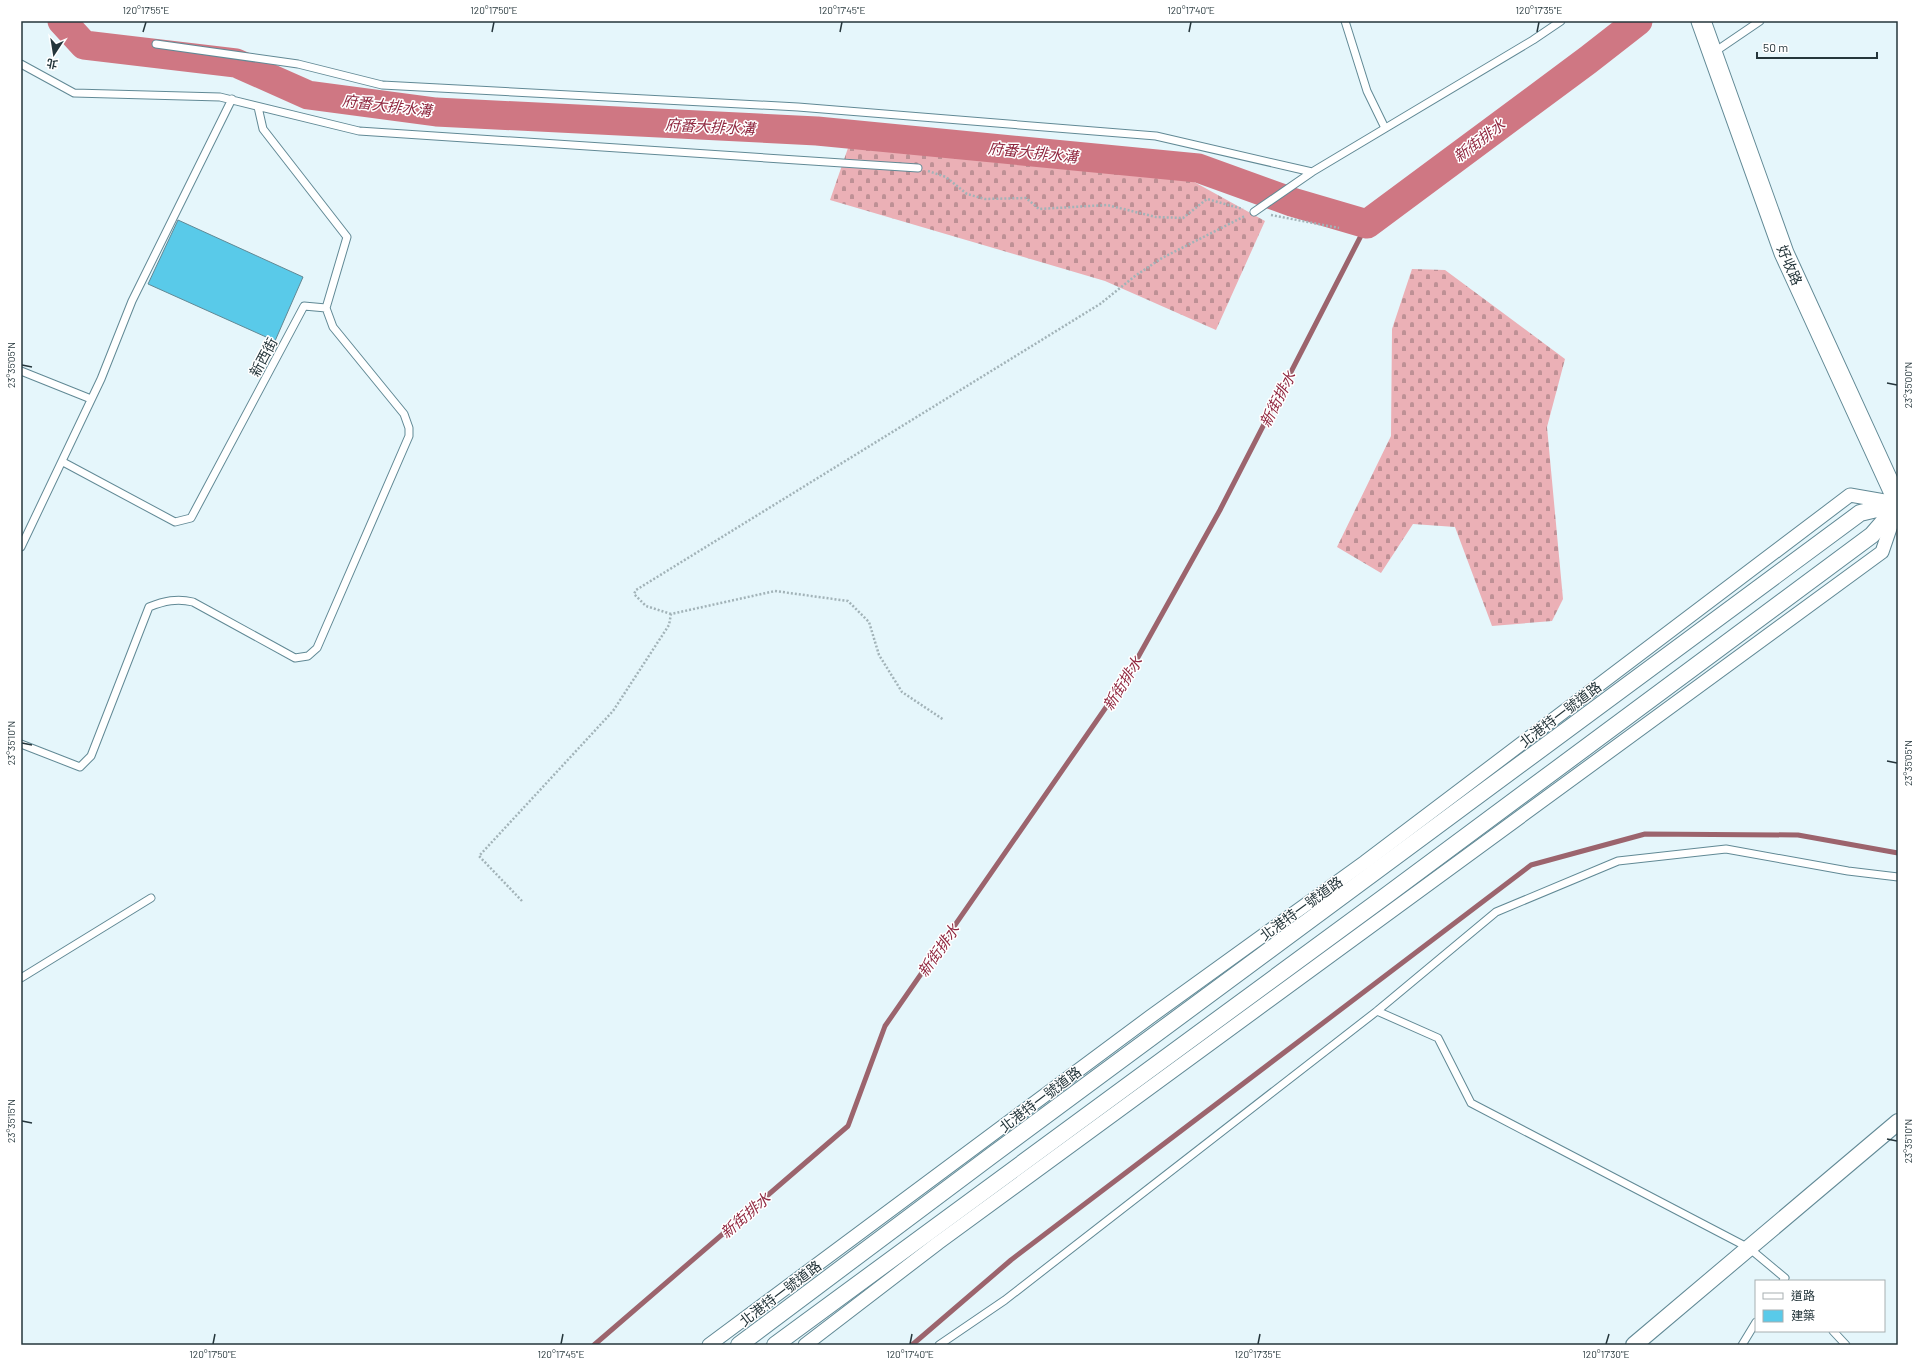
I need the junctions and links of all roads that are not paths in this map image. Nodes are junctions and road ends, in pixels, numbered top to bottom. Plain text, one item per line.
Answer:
1 (1345, 21) edge
2 (1561, 21) edge
3 (1701, 21) edge
4 (1760, 21) edge
5 (156, 44) dead end
6 (1712, 53) junction
7 (21, 64) edge
8 (232, 99) junction
9 (258, 107) junction
10 (1385, 128) junction
11 (918, 168) road end
12 (1312, 172) junction
13 (1254, 212) road end
14 (326, 308) junction
15 (21, 371) edge
16 (91, 398) junction
17 (63, 462) junction
18 (1898, 504) edge
19 (21, 547) edge
20 (21, 744) edge
21 (1898, 877) edge
22 (151, 898) dead end
23 (21, 978) edge
24 (1377, 1011) junction
25 (1898, 1122) edge
26 (1749, 1248) junction
27 (1785, 1280) edge
28 (1755, 1324) edge
29 (1834, 1332) edge
30 (709, 1345) edge
31 (739, 1345) edge
32 (775, 1345) edge
33 (805, 1345) edge
34 (939, 1345) edge
35 (1634, 1345) edge
36 (1742, 1345) edge
37 (1846, 1345) edge

1 - 10 lane
2 - 10 lane
3 - 6 main road, 好收路
4 - 6 lane
5 - 12 lane
6 - 18 main road, 好收路
7 - 8 lane
8 - 9 lane
8 - 16 lane
9 - 11 lane
9 - 14 lane
10 - 12 lane
12 - 13 lane
14 - 17 lane, 新西街
14 - 20 lane
15 - 16 lane
16 - 17 lane
17 - 19 lane
18 - 30 street, 北港特一號道路
18 - 31 street, 北港特一號道路
18 - 32 street
18 - 33 street
21 - 24 lane
22 - 23 lane
24 - 26 lane
24 - 34 lane
25 - 26 street
26 - 27 lane
26 - 35 street
28 - 36 lane
29 - 37 lane

